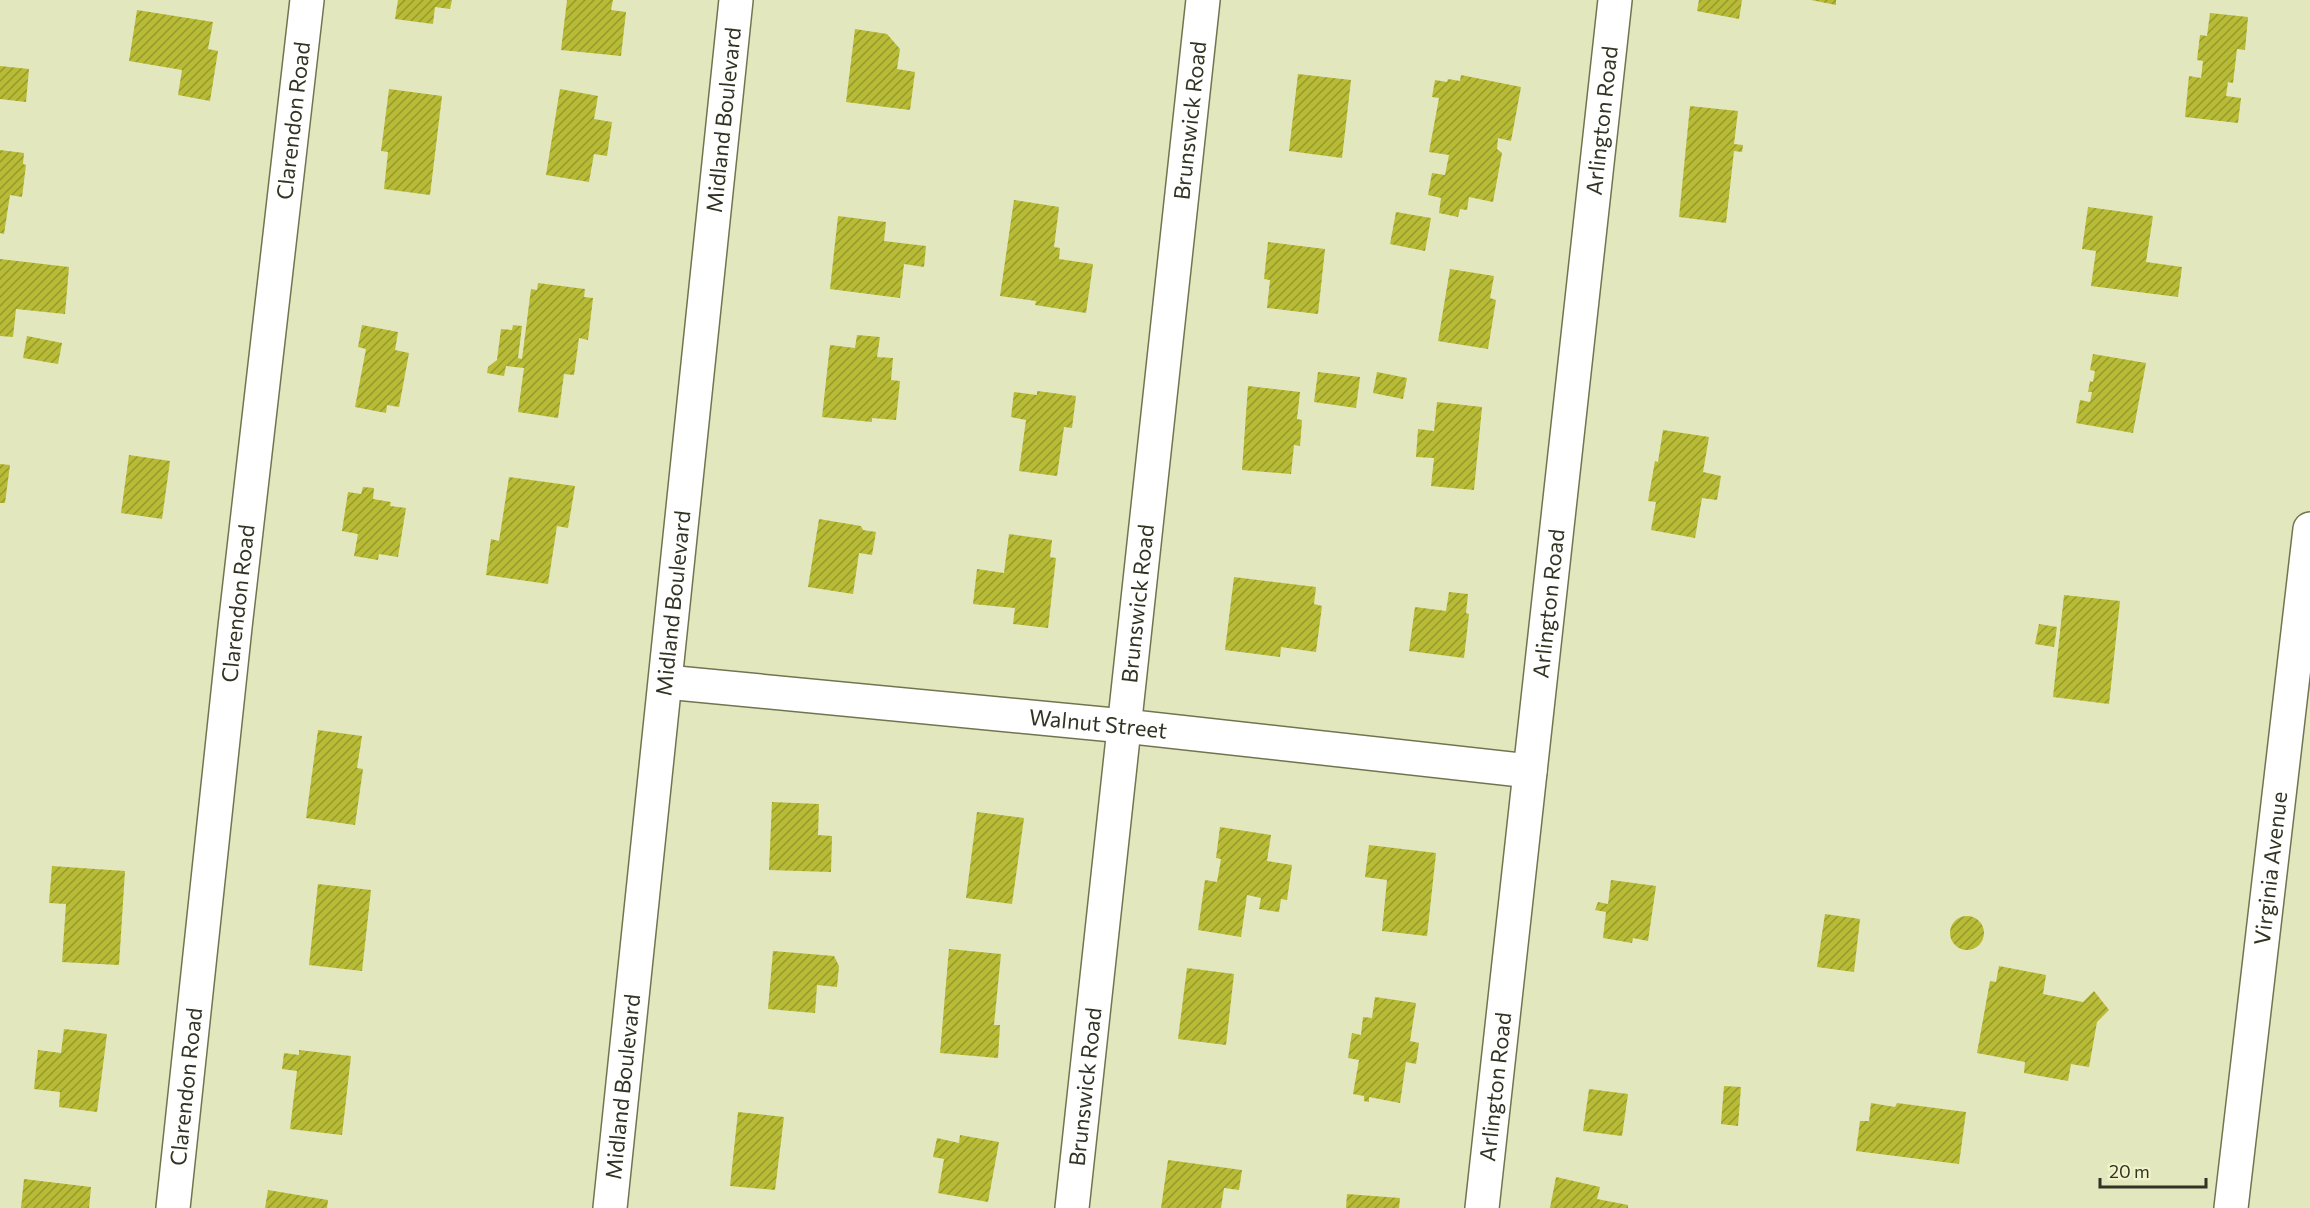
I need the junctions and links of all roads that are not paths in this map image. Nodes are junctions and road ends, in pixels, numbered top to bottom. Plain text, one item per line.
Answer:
1 (307, 0) edge
2 (736, 0) edge
3 (1203, 0) edge
4 (1615, 0) edge
5 (2310, 529) edge
6 (666, 682) junction
7 (1124, 726) junction
8 (1530, 771) junction
9 (173, 1208) edge
10 (610, 1208) edge
11 (1072, 1208) edge
12 (1482, 1208) edge
13 (2231, 1208) edge

1 - 9 street, Clarendon Road
2 - 6 street, Midland Boulevard
3 - 7 street, Brunswick Road
4 - 8 street, Arlington Road
5 - 13 street, Virginia Avenue
6 - 7 street, Walnut Street
6 - 10 street, Midland Boulevard
7 - 8 street, Walnut Street
7 - 11 street, Brunswick Road
8 - 12 street, Arlington Road

